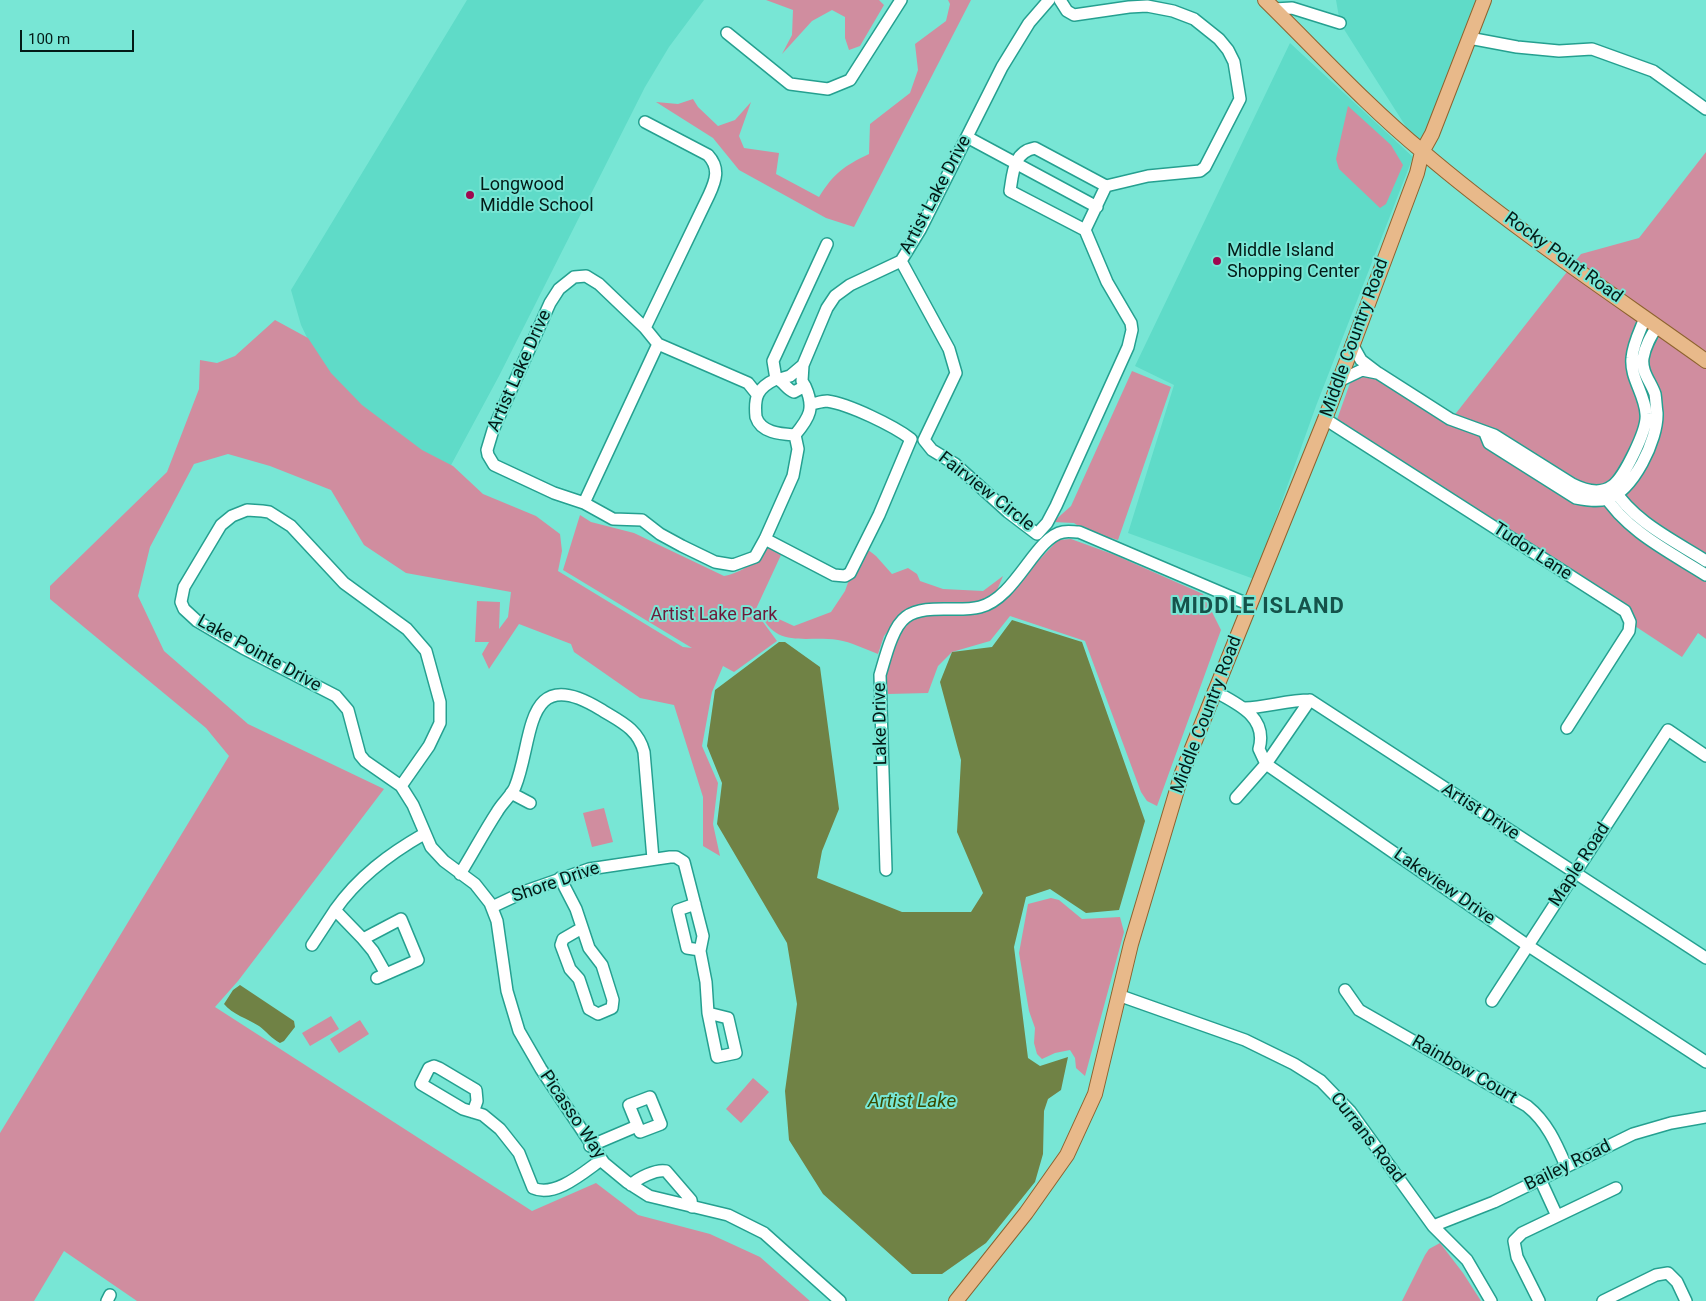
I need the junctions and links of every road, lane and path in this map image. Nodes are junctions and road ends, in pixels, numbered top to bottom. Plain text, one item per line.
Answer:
1 (901, 0) edge
2 (1049, 0) edge
3 (1060, 0) edge
4 (1484, 0) edge
5 (1269, 4) edge
6 (1340, 23) dead end
7 (727, 33) dead end
8 (1469, 38) junction
9 (1706, 109) edge
10 (645, 122) dead end
11 (967, 137) junction
12 (1422, 152) junction
13 (1015, 165) junction
14 (1106, 186) junction
15 (1097, 208) junction
16 (1085, 230) junction
17 (827, 244) dead end
18 (901, 261) junction
19 (1645, 318) junction
20 (1657, 326) junction
21 (646, 328) junction
22 (658, 344) junction
23 (1352, 344) junction
24 (1706, 361) edge
25 (803, 364) junction
26 (1378, 373) junction
27 (778, 379) junction
28 (1339, 381) junction
29 (805, 386) junction
30 (756, 393) junction
31 (812, 404) junction
32 (1325, 419) junction
33 (796, 434) junction
34 (1609, 492) junction
35 (584, 503) junction
36 (765, 540) junction
37 (1706, 561) edge
38 (1706, 575) edge
39 (1250, 605) junction
40 (1214, 691) junction
41 (1310, 700) junction
42 (1245, 708) junction
43 (1567, 728) dead end
44 (1706, 756) edge
45 (1266, 764) junction
46 (402, 786) junction
47 (511, 793) junction
48 (1236, 798) dead end
49 (530, 803) dead end
50 (424, 834) junction
51 (652, 859) junction
52 (886, 870) dead end
53 (1574, 873) junction
54 (460, 874) junction
55 (560, 878) junction
56 (475, 884) joint
57 (695, 904) junction
58 (492, 907) junction
59 (335, 910) junction
60 (582, 928) junction
61 (363, 939) junction
62 (1527, 945) junction
63 (312, 946) dead end
64 (700, 950) junction
65 (1706, 958) edge
66 (1345, 990) dead end
67 (1118, 995) junction
68 (1492, 1001) dead end
69 (708, 1013) dead end
70 (1706, 1062) edge
71 (472, 1112) junction
72 (1706, 1116) edge
73 (637, 1126) dead end
74 (590, 1146) junction
75 (601, 1160) junction
76 (1566, 1166) junction
77 (1540, 1179) junction
78 (631, 1185) junction
79 (1616, 1188) dead end
80 (692, 1207) junction
81 (1558, 1216) junction
82 (1433, 1226) junction
83 (823, 1286) junction
84 (836, 1301) edge
85 (840, 1301) edge
86 (956, 1301) edge
87 (1491, 1301) edge
88 (1539, 1301) edge
89 (1603, 1301) edge
90 (1686, 1301) edge

1 - 7 street
2 - 11 street, Artist Lake Drive
3 - 14 street
4 - 8 main road, Middle Country Road
5 - 6 street
5 - 12 main road, Rocky Point Road
8 - 9 street
8 - 12 main road, Middle Country Road
10 - 21 street
11 - 13 street
11 - 18 street, Artist Lake Drive
12 - 19 main road, Rocky Point Road
12 - 23 main road, Middle Country Road
13 - 14 street
13 - 15 street
13 - 16 street
14 - 15 street
15 - 16 street
16 - 18 street, Fairview Circle
17 - 27 street
18 - 25 street, Artist Lake Drive
19 - 20 main road, Rocky Point Road
19 - 34 street
20 - 24 main road, Rocky Point Road
20 - 34 street
21 - 22 street, Artist Lake Drive
21 - 35 street, Artist Lake Drive
22 - 30 street, Artist Lake Drive
22 - 35 street
23 - 26 street
23 - 28 main road, Middle Country Road
25 - 27 street
25 - 29 street, Artist Lake Drive
26 - 28 street
26 - 34 street
27 - 29 street
27 - 30 street
28 - 32 main road, Middle Country Road
29 - 31 street, Artist Lake Drive
30 - 33 street
31 - 33 street
31 - 36 street
32 - 39 main road, Middle Country Road
32 - 43 street, Tudor Lane
33 - 36 street, Artist Lake Drive
34 - 37 street
34 - 38 street
35 - 36 street, Artist Lake Drive
39 - 40 main road, Middle Country Road
39 - 52 street, Lake Drive
40 - 42 street
40 - 67 main road, Middle Country Road
41 - 42 street
41 - 45 street
41 - 53 street, Artist Drive
42 - 45 street
44 - 53 street, Maple Road
45 - 48 street
45 - 62 street, Lakeview Drive
46 - 46 street, Lake Pointe Drive
46 - 50 street, Lake Pointe Drive
47 - 49 street
47 - 51 street
47 - 54 street
50 - 54 street, Lake Pointe Drive
50 - 59 street
51 - 55 street, Shore Drive
51 - 57 street, Shore Drive
53 - 62 street, Maple Road
53 - 65 street, Artist Drive
54 - 56 street, Lake Pointe Drive
55 - 58 street, Shore Drive
55 - 60 street
56 - 58 street, Picasso Way
57 - 64 street
57 - 64 street
58 - 74 street, Picasso Way
59 - 61 street
59 - 63 street
60 - 60 street
61 - 61 street
62 - 68 street, Maple Road
62 - 70 street, Lakeview Drive
64 - 69 street
66 - 76 street, Rainbow Court
67 - 82 street, Currans Road
67 - 86 main road, Middle Country Road
71 - 71 street
71 - 75 street
72 - 76 street, Bailey Road
73 - 74 street
74 - 75 street, Picasso Way
75 - 78 street, Picasso Way
76 - 77 street, Bailey Road
77 - 81 street
77 - 82 street, Bailey Road
78 - 80 street, Picasso Way
78 - 80 street
79 - 81 street
80 - 83 street, Picasso Way
81 - 88 street
82 - 87 street, Currans Road
83 - 84 street, Picasso Way
83 - 85 street, Picasso Way
89 - 90 street

